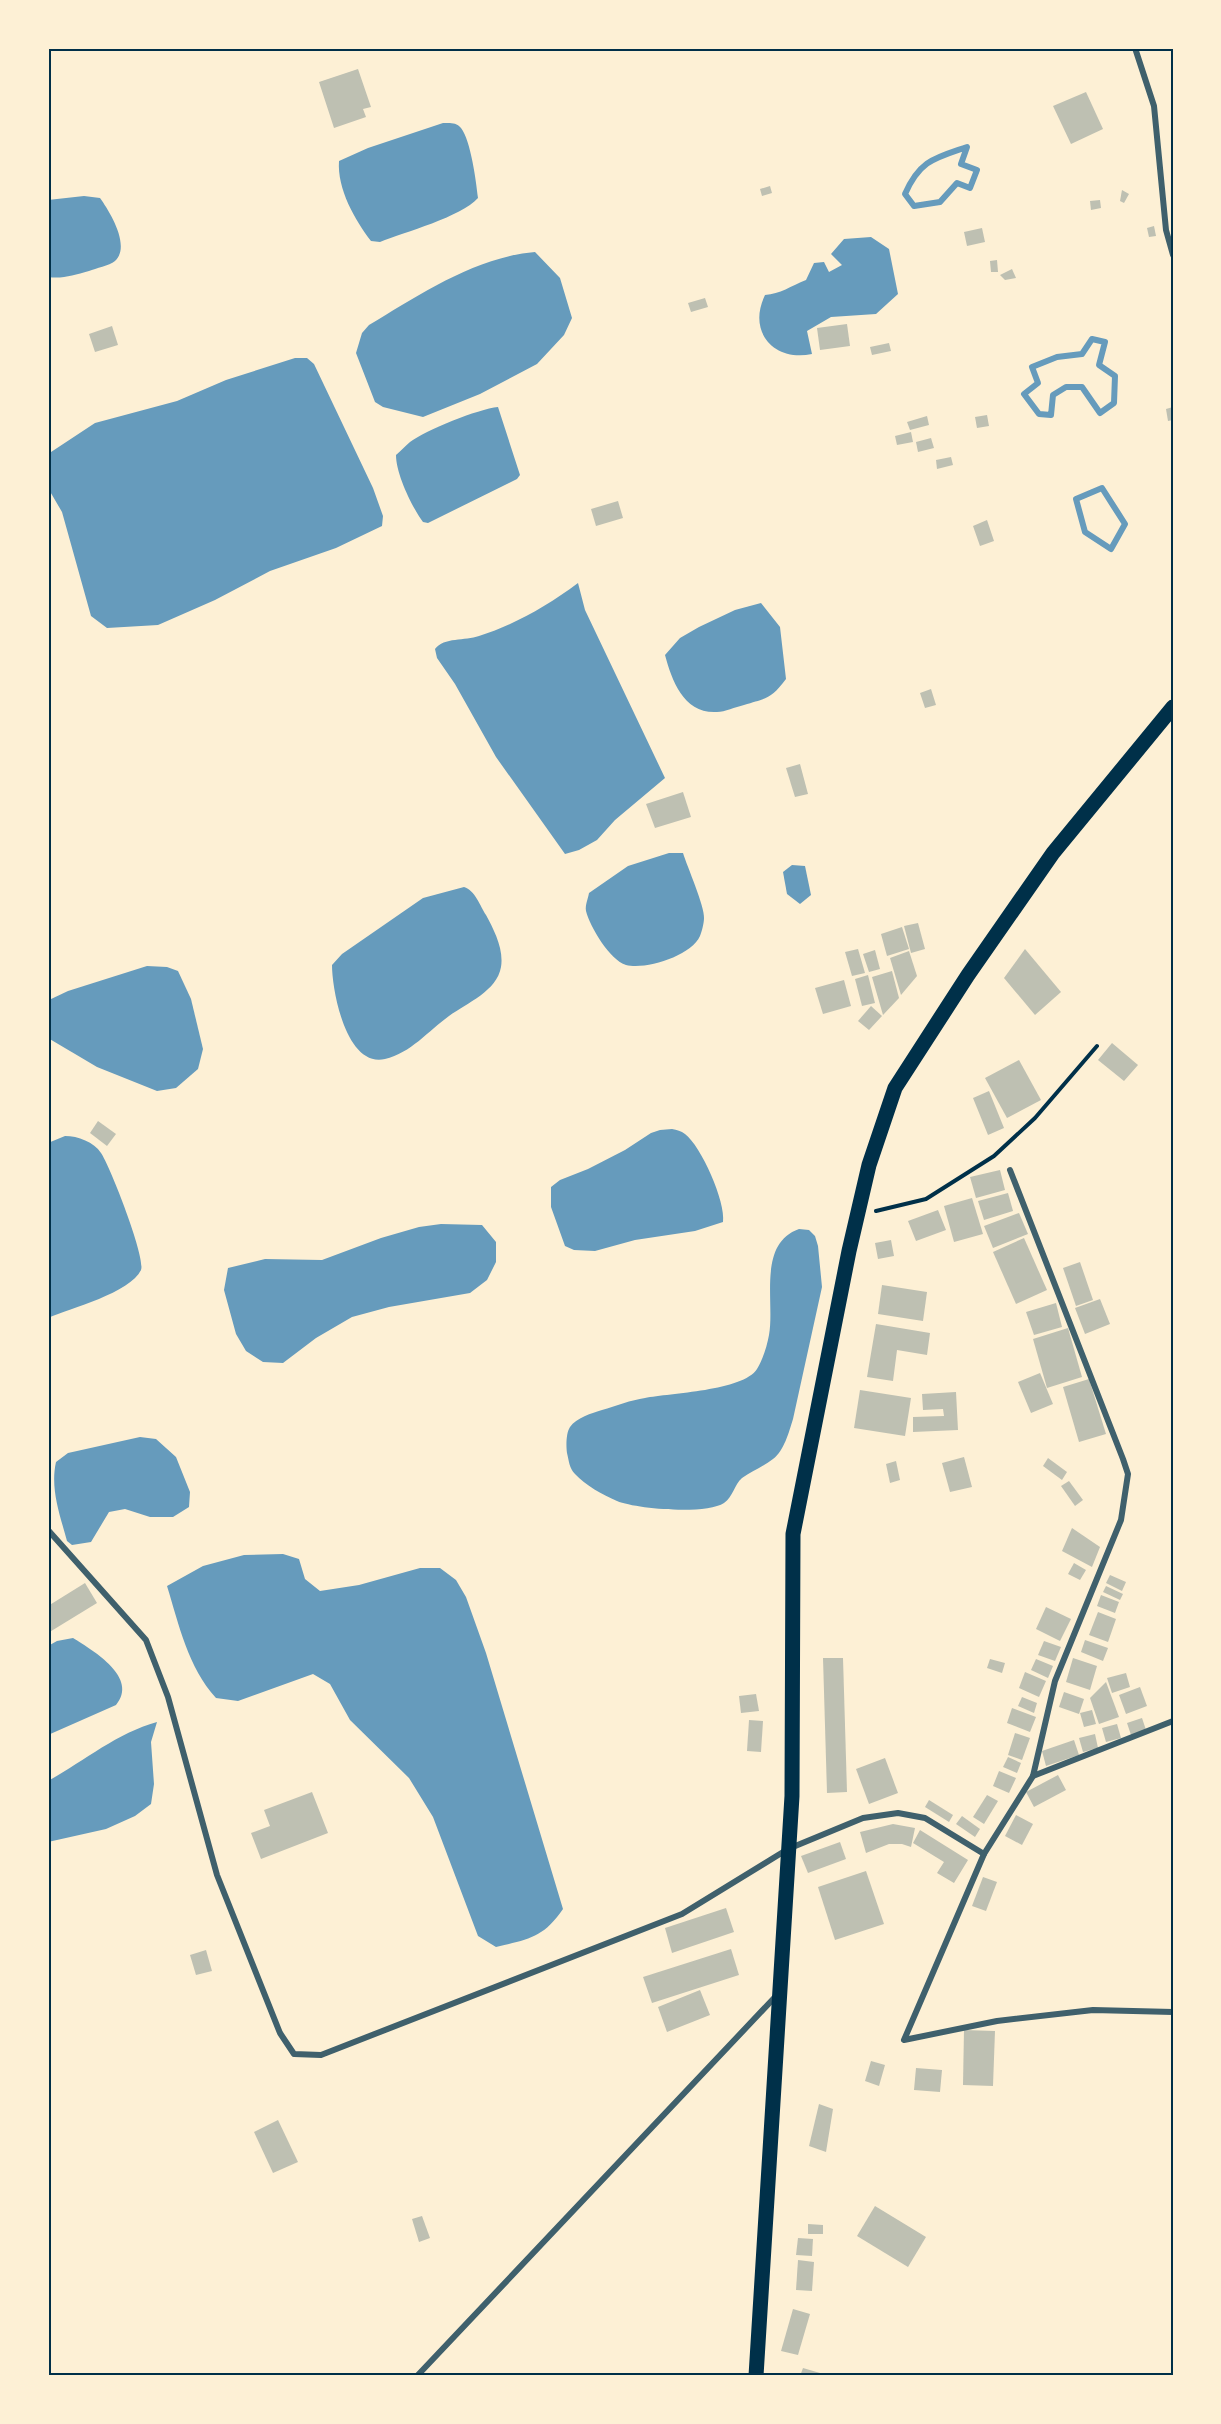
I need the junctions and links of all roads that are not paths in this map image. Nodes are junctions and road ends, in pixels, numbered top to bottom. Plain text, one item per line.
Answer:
1 (1135, 48) edge
2 (1173, 255) edge
3 (1173, 707) edge
4 (1010, 1170) dead end
5 (48, 1530) edge
6 (1173, 1721) edge
7 (1033, 1776) junction
8 (788, 1849) junction
9 (984, 1854) junction
10 (781, 1991) junction
11 (1173, 2012) edge
12 (417, 2376) edge
13 (756, 2376) edge

1 - 2 street
3 - 8 main road
4 - 7 street
5 - 8 street
6 - 7 street
7 - 9 street
8 - 9 street
8 - 10 main road
9 - 11 street
10 - 12 street
10 - 13 main road

